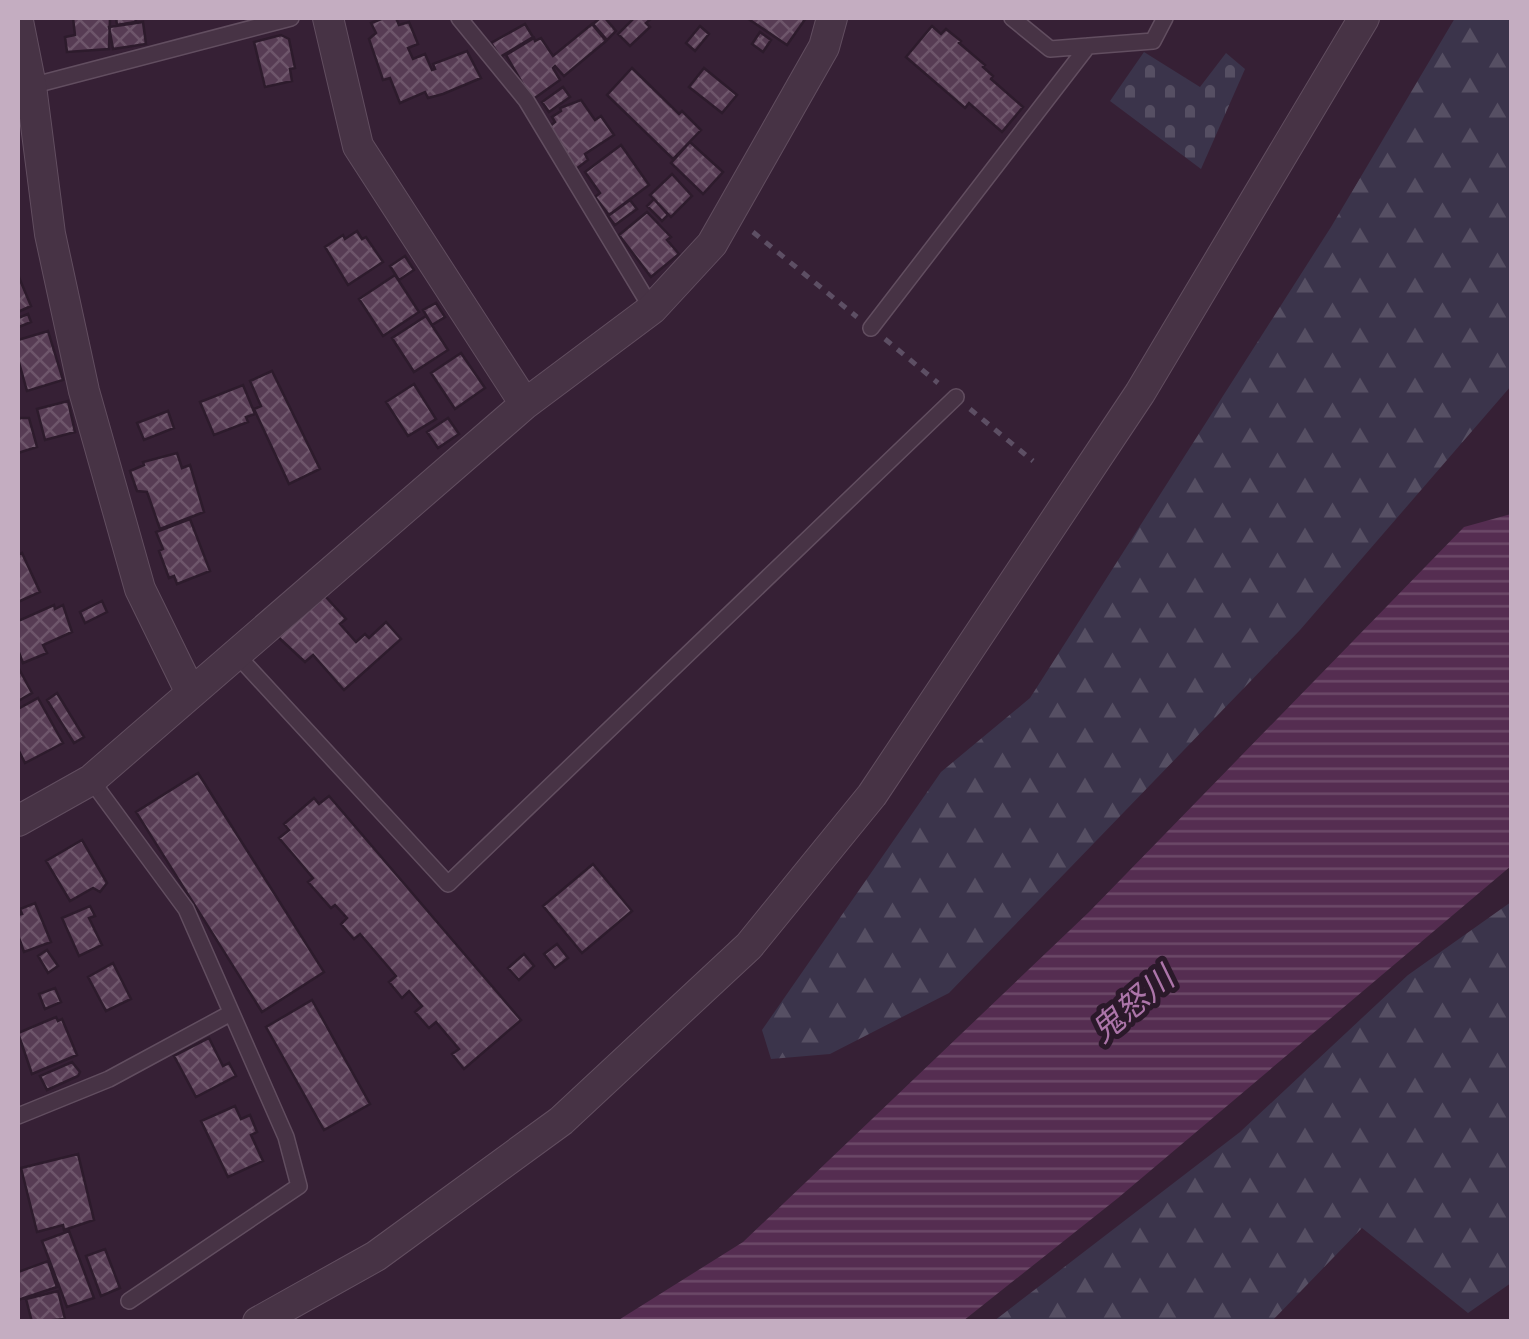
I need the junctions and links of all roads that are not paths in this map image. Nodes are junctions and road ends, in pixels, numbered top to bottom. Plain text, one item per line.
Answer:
1 (291, 18) edge
2 (328, 18) edge
3 (459, 18) edge
4 (832, 18) edge
5 (1012, 18) edge
6 (1165, 18) edge
7 (1364, 18) edge
8 (18, 20) edge
9 (1088, 46) junction
10 (31, 86) junction
11 (652, 309) junction
12 (870, 328) dead end
13 (956, 398) dead end
14 (526, 404) junction
15 (236, 654) junction
16 (191, 693) junction
17 (91, 780) junction
18 (18, 821) edge
19 (232, 1014) junction
20 (18, 1116) edge
21 (129, 1301) dead end
22 (258, 1322) edge

1 - 10 lane
2 - 14 street
3 - 11 lane
4 - 11 street
5 - 9 lane
6 - 9 lane
7 - 22 street
8 - 10 street
9 - 12 lane
10 - 16 street
11 - 14 street
13 - 15 lane
14 - 15 street
15 - 16 street
16 - 17 street
17 - 18 street
17 - 19 lane
19 - 20 lane
19 - 21 lane

